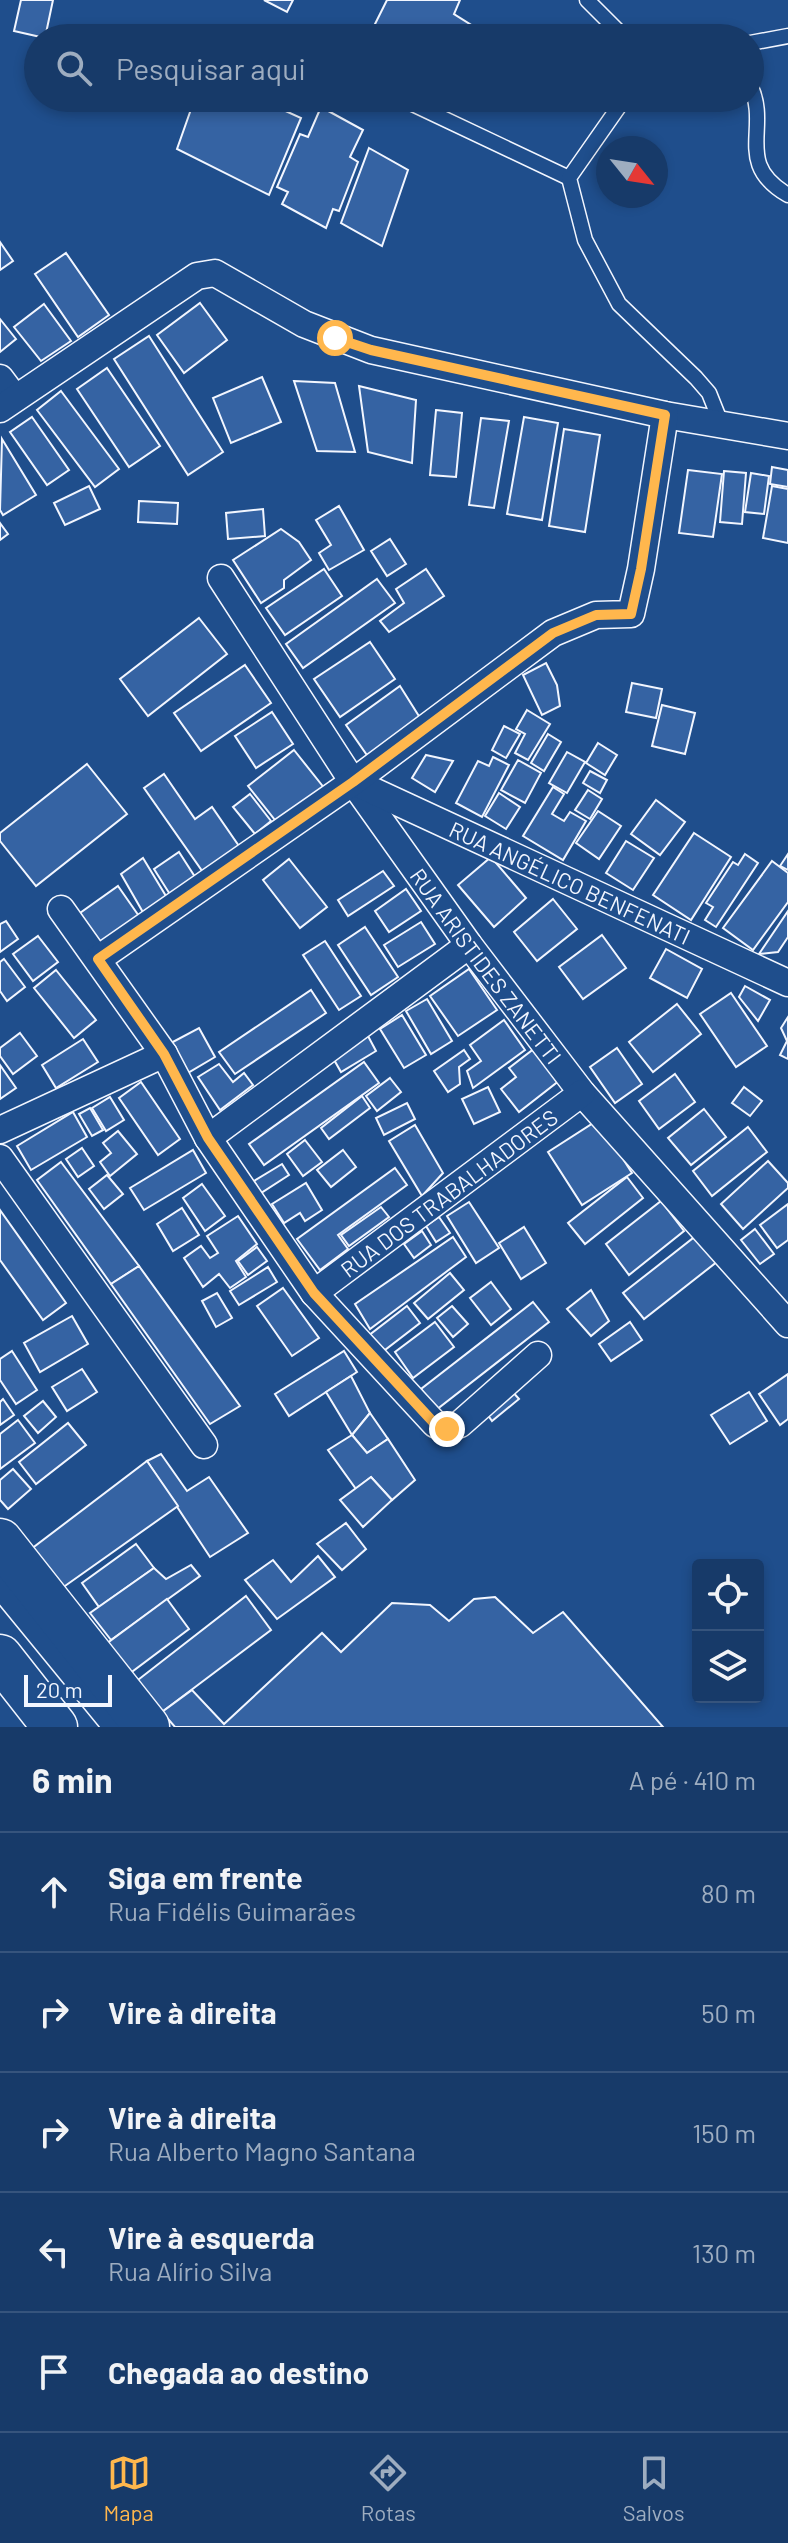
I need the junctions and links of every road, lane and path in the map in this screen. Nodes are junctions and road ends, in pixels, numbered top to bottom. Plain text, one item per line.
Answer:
1 (587, 0) edge
2 (611, 24) edge
3 (788, 36) edge
4 (764, 40) edge
5 (430, 112) edge
6 (615, 112) edge
7 (757, 112) edge
8 (569, 178) junction
9 (788, 195) edge
10 (5, 395) edge
11 (665, 415) junction
12 (721, 423) junction
13 (788, 436) edge
14 (221, 578) dead end
15 (353, 782) junction
16 (61, 909) dead end
17 (469, 945) junction
18 (98, 959) junction
19 (788, 983) edge
20 (164, 1054) junction
21 (582, 1093) junction
22 (0, 1130) edge
23 (208, 1138) junction
24 (0, 1158) edge
25 (314, 1293) junction
26 (788, 1324) edge
27 (538, 1355) dead end
28 (204, 1445) dead end
29 (0, 1541) edge
30 (0, 1584) edge
31 (0, 1657) edge
32 (55, 1727) edge
33 (117, 1727) edge
34 (147, 1727) edge

1 - 2 lane
3 - 4 lane
5 - 8 lane
6 - 8 lane
7 - 9 lane
8 - 12 lane
10 - 11 street
11 - 12 street
11 - 15 street
12 - 13 street
14 - 15 street, RUA ARISTIDES ZANETTI
15 - 17 street, RUA ARISTIDES ZANETTI
15 - 18 street
15 - 19 street, RUA ANGÉLICO BENFENATI
16 - 18 street
17 - 21 street, RUA ARISTIDES ZANETTI
17 - 23 street
18 - 20 street
20 - 22 street
20 - 23 street
21 - 25 street, RUA DOS TRABALHADORES
21 - 26 street, RUA ARISTIDES ZANETTI
23 - 25 street
24 - 28 street
25 - 27 street
29 - 34 highway
30 - 33 street
31 - 32 highway

